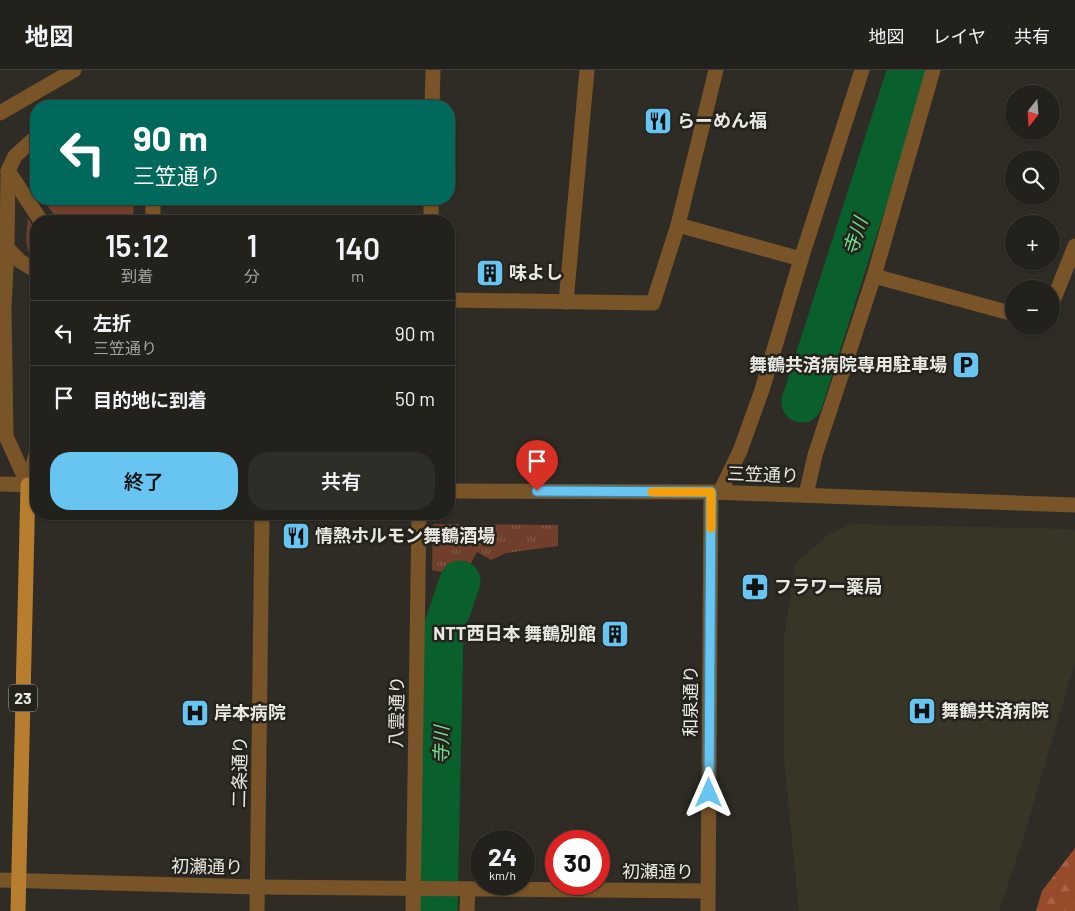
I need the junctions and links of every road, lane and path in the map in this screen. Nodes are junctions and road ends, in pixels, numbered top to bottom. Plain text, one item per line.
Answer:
1 (74, 70) edge
2 (433, 70) edge
3 (587, 70) edge
4 (716, 70) edge
5 (862, 70) edge
6 (933, 70) edge
7 (432, 100) edge
8 (0, 113) edge
9 (30, 142) edge
10 (8, 171) junction
11 (30, 204) edge
12 (678, 225) junction
13 (1075, 246) edge
14 (7, 248) junction
15 (802, 258) junction
16 (30, 267) edge
17 (874, 276) junction
18 (1060, 284) edge
19 (455, 300) edge
20 (566, 302) junction
21 (1005, 312) edge
22 (30, 481) edge
23 (0, 484) edge
24 (30, 485) edge
25 (455, 491) edge
26 (716, 492) junction
27 (806, 495) junction
28 (1075, 505) edge
29 (31, 520) edge
30 (262, 520) edge
31 (419, 520) edge
32 (0, 880) edge
33 (18, 881) junction
34 (257, 887) junction
35 (419, 888) junction
36 (463, 889) junction
37 (708, 891) junction
38 (18, 911) edge
39 (257, 911) edge
40 (413, 911) edge
41 (467, 911) edge
42 (708, 911) edge

1 - 8 street
2 - 7 street
3 - 20 street
4 - 12 street
5 - 15 street
6 - 17 street
9 - 10 street
10 - 11 street
10 - 14 street
12 - 15 street
12 - 20 street
13 - 18 street
14 - 16 street
14 - 22 street
15 - 26 street
17 - 21 street
17 - 27 street
19 - 20 street
23 - 24 street
25 - 26 street, 三笠通り
26 - 27 street, 三笠通り
26 - 37 street, 和泉通り
27 - 28 street, 三笠通り
29 - 33 main road, 23
30 - 34 street, 二条通り
31 - 35 street, 八雲通り
32 - 33 street, 初瀬通り
33 - 34 street, 初瀬通り
33 - 38 main road, 23
34 - 35 street, 初瀬通り
34 - 39 street, 二条通り
35 - 36 street, 初瀬通り
35 - 40 street, 八雲通り
36 - 37 street, 初瀬通り
36 - 41 street
37 - 42 street, 和泉通り

